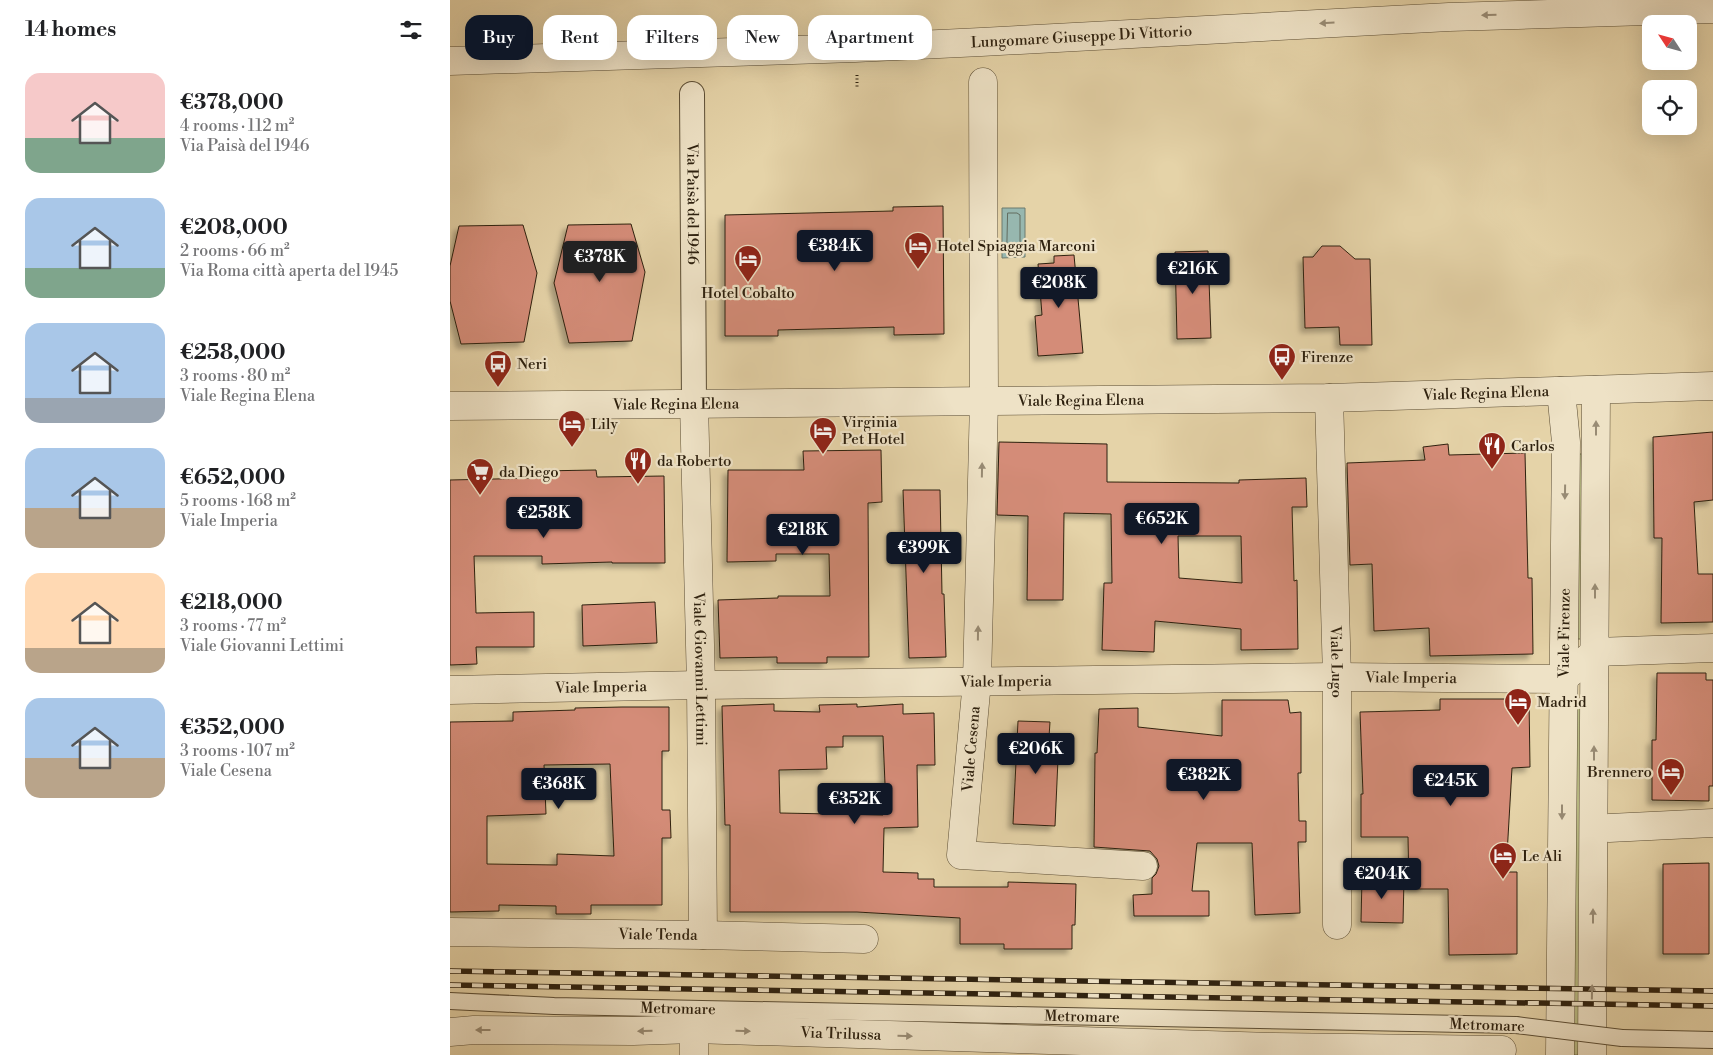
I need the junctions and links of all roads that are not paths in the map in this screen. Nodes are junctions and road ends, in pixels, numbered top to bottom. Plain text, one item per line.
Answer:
1 (1713, 9) edge
2 (450, 61) edge
3 (984, 82) dead end
4 (692, 94) dead end
5 (1713, 386) edge
6 (1596, 390) junction
7 (1561, 391) junction
8 (1329, 398) junction
9 (984, 401) junction
10 (694, 403) junction
11 (450, 406) edge
12 (1713, 648) edge
13 (1595, 652) junction
14 (1337, 677) junction
15 (1563, 679) junction
16 (977, 681) junction
17 (700, 685) junction
18 (450, 690) edge
19 (1713, 823) edge
20 (1609, 828) dead end
21 (1143, 866) dead end
22 (1337, 924) dead end
23 (450, 932) edge
24 (703, 934) junction
25 (864, 938) dead end
26 (450, 1001) edge
27 (450, 1032) edge
28 (1713, 1040) edge
29 (694, 1042) edge
30 (1502, 1050) dead end
31 (1275, 1051) edge
32 (1560, 1055) edge
33 (1592, 1055) edge

1 -> 2 street, Lungomare Giuseppe Di Vittorio
3 - 9 street, Viale Cesena
4 - 10 street, Via Paisà del 1946
5 - 6 street, Viale Regina Elena
6 - 7 street, Viale Regina Elena
13 -> 6 street, Viale Firenze
7 - 8 street, Viale Regina Elena
7 -> 15 street, Viale Firenze
8 - 9 street, Viale Regina Elena
8 - 14 street, Viale Lugo
9 - 10 street, Viale Regina Elena
16 -> 9 street, Viale Cesena
10 - 11 street, Viale Regina Elena
10 - 17 street, Viale Giovanni Lettimi
12 - 13 street, Viale Firenze
13 - 15 street
33 -> 13 street, Viale Firenze
14 - 15 street, Viale Imperia
14 - 16 street, Viale Imperia
14 - 22 street, Viale Lugo
15 -> 32 street, Viale Firenze
16 - 17 street, Viale Imperia
16 - 21 street, Viale Cesena
17 - 18 street, Viale Imperia
17 - 24 street, Viale Giovanni Lettimi
19 - 20 street
23 - 24 street, Viale Tenda
24 - 25 street, Viale Tenda
26 - 28 lane, Metromare, bridge
29 -> 27 street, Via Trilussa
29 -> 31 street, Via Trilussa
30 - 31 street, Via Trilussa

